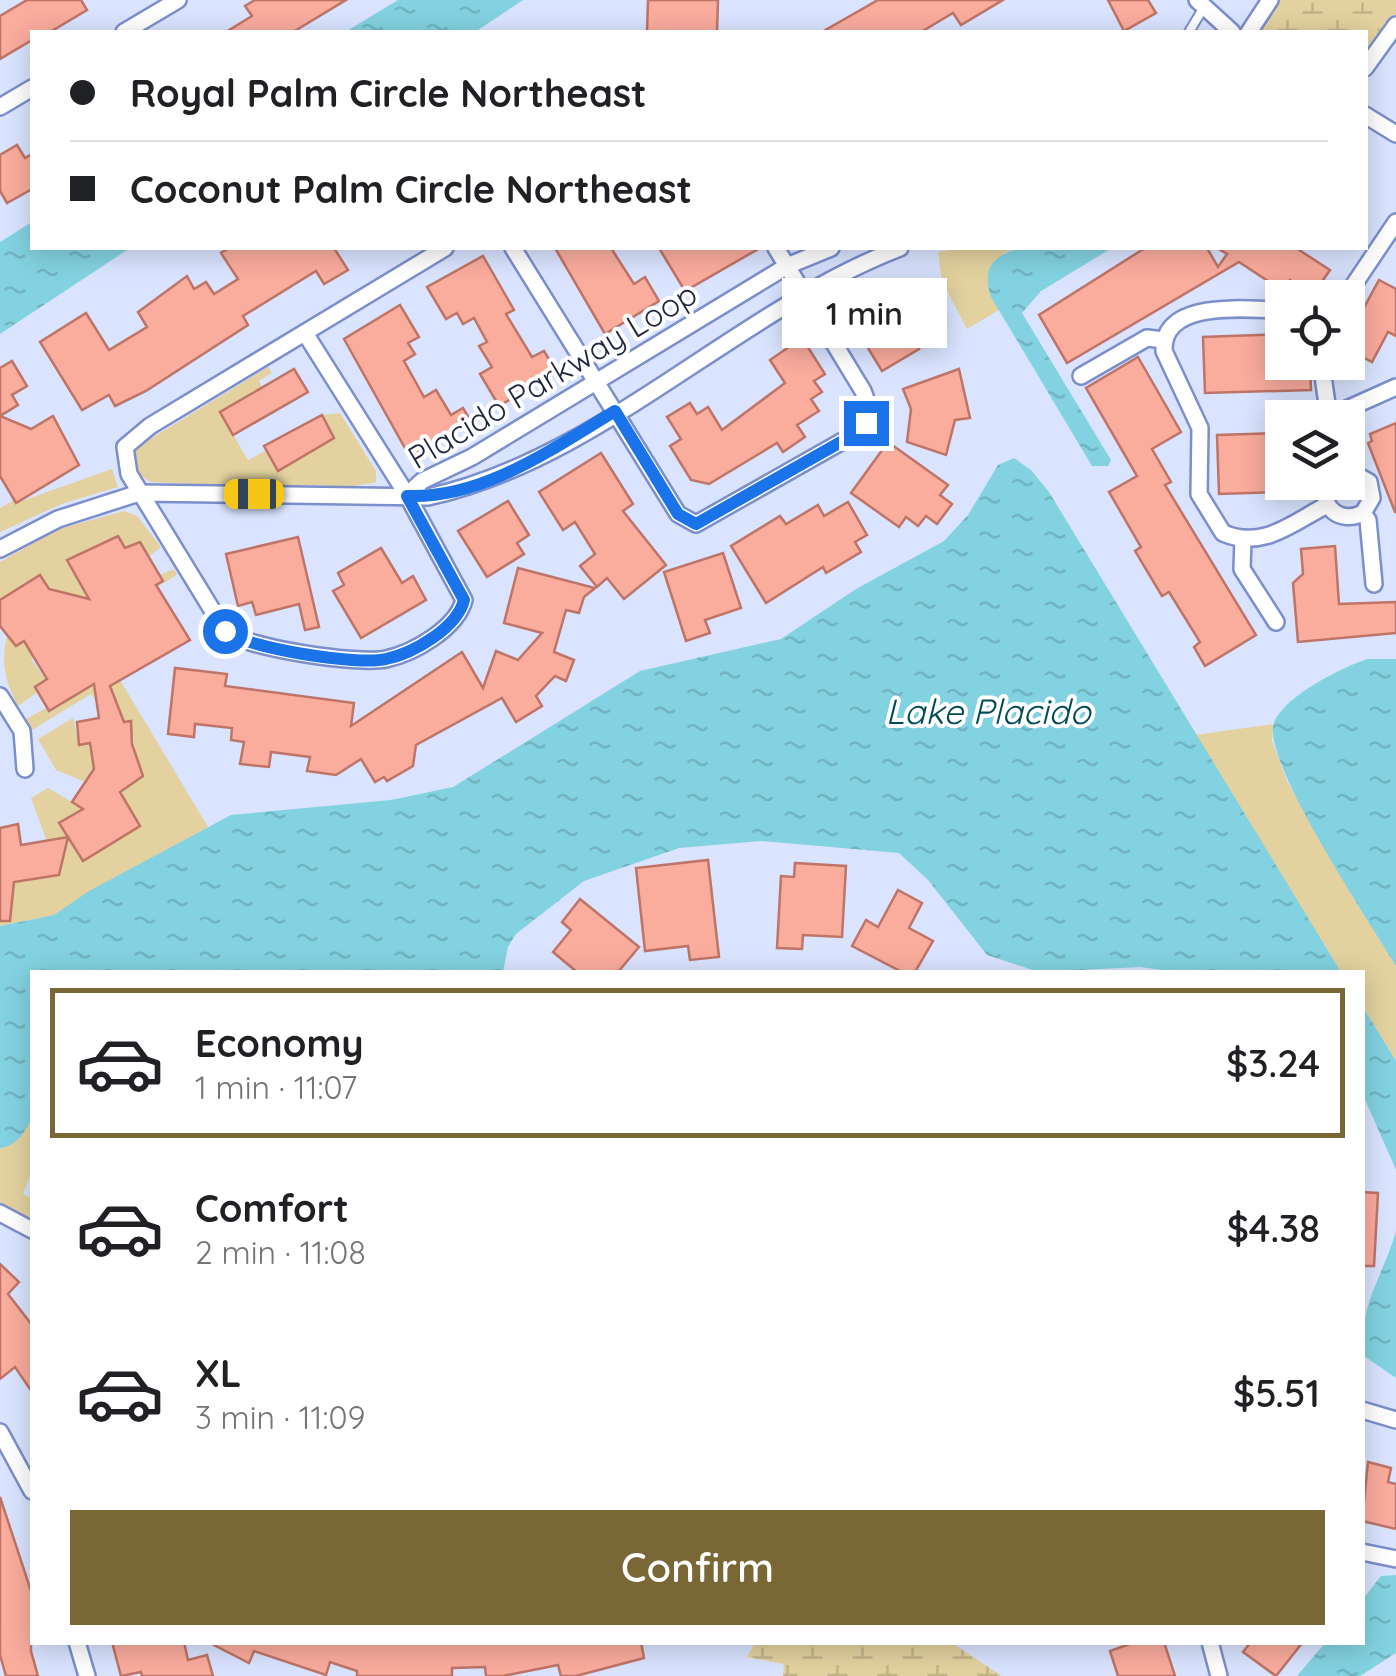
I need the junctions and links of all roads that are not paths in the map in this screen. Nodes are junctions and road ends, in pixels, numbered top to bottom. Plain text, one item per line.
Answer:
1 (178, 0) edge
2 (1270, 0) edge
3 (1200, 4) edge
4 (1396, 25) edge
5 (127, 30) edge
6 (1190, 30) edge
7 (1230, 30) edge
8 (1251, 30) edge
9 (1368, 64) edge
10 (30, 89) edge
11 (0, 107) edge
12 (1368, 117) edge
13 (1396, 134) edge
14 (1396, 222) edge
15 (442, 250) edge
16 (514, 250) edge
17 (777, 250) edge
18 (827, 250) edge
19 (896, 250) edge
20 (1368, 251) edge
21 (787, 266) junction
22 (1354, 280) edge
23 (805, 295) junction
24 (1265, 310) edge
25 (304, 333) junction
26 (1164, 340) junction
27 (1081, 376) dead end
28 (596, 380) junction
29 (1396, 387) edge
30 (1365, 401) edge
31 (615, 411) junction
32 (1365, 479) edge
33 (139, 493) junction
34 (407, 496) junction
35 (1327, 500) edge
36 (1327, 505) junction
37 (1363, 512) junction
38 (1244, 540) junction
39 (0, 550) edge
40 (1374, 584) dead end
41 (1276, 622) dead end
42 (0, 696) edge
43 (25, 769) dead end
44 (0, 1214) edge
45 (30, 1229) edge
46 (1365, 1411) edge
47 (1396, 1420) edge
48 (0, 1432) edge
49 (30, 1487) edge
50 (1365, 1553) edge
51 (1396, 1559) edge
52 (78, 1645) edge
53 (1211, 1645) edge
54 (86, 1676) edge
55 (1220, 1676) edge

1 - 5 street
2 - 8 street
3 - 6 lane
3 - 7 street
4 - 9 street
10 - 11 street
12 - 13 street
14 - 20 street
15 - 25 street
16 - 28 street
17 - 21 street
18 - 21 street, Placido Parkway Loop
19 - 23 street, Placido Parkway Loop
20 - 22 street
21 - 23 street
21 - 28 street, Placido Parkway Loop
23 - 31 street, Placido Parkway Loop
23 - 31 street
24 - 26 street
25 - 33 street
25 - 34 street
26 - 27 street
26 - 38 street
28 - 31 street
28 - 34 street, Placido Parkway Loop
29 - 30 street
31 - 34 street, Placido Parkway Loop
32 - 37 street
33 - 34 street, Placido Parkway Loop
33 - 34 street
33 - 39 street, Placido Parkway Loop
35 - 36 street
36 - 37 street
36 - 38 street
37 - 40 street
38 - 41 street
42 - 43 street
44 - 45 street
46 - 47 street
48 - 49 street
50 - 51 street
52 - 54 street
53 - 55 street

